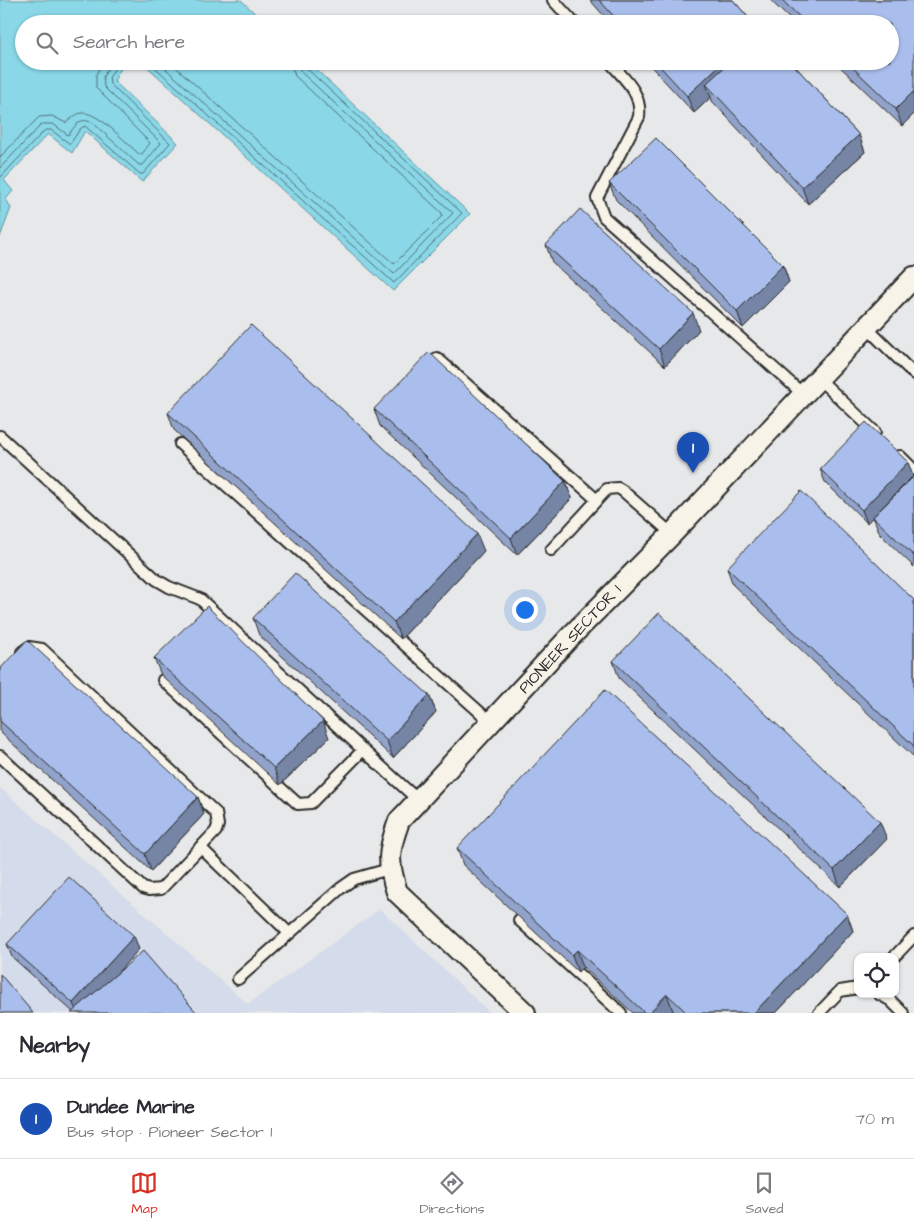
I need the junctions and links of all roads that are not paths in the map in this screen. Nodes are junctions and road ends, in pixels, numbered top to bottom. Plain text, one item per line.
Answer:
1 (553, 0) edge
2 (567, 15) edge
3 (617, 70) edge
4 (914, 277) edge
5 (867, 328) junction
6 (437, 358) edge
7 (914, 374) edge
8 (819, 379) junction
9 (804, 395) junction
10 (0, 436) edge
11 (180, 444) edge
12 (914, 470) edge
13 (597, 500) junction
14 (672, 534) junction
15 (551, 550) dead end
16 (12, 661) edge
17 (163, 680) edge
18 (492, 723) junction
19 (363, 750) junction
20 (0, 756) edge
21 (418, 800) junction
22 (200, 847) junction
23 (389, 869) junction
24 (519, 920) edge
25 (289, 933) junction
26 (914, 936) edge
27 (898, 953) edge
28 (238, 979) dead end
29 (854, 989) edge
30 (886, 998) edge
31 (525, 1013) edge
32 (621, 1013) edge
33 (819, 1013) edge
34 (903, 1013) edge

1 - 2 lane
3 - 9 lane
4 - 5 street, PIONEER SECTOR 1
5 - 7 lane
5 - 8 street, PIONEER SECTOR 1
6 - 13 lane
8 - 9 street, PIONEER SECTOR 1
8 - 12 lane
9 - 14 street, PIONEER SECTOR 1
10 - 19 lane
11 - 18 lane
13 - 14 lane
13 - 15 lane
14 - 18 street, PIONEER SECTOR 1
16 - 22 lane
17 - 19 lane
18 - 21 street, PIONEER SECTOR 1
19 - 21 lane
20 - 22 lane
21 - 23 street, PIONEER SECTOR 1
22 - 25 lane
23 - 25 lane
23 - 31 street, PIONEER SECTOR 1
24 - 32 lane
25 - 28 lane
26 - 27 lane
29 - 33 lane
30 - 34 lane

